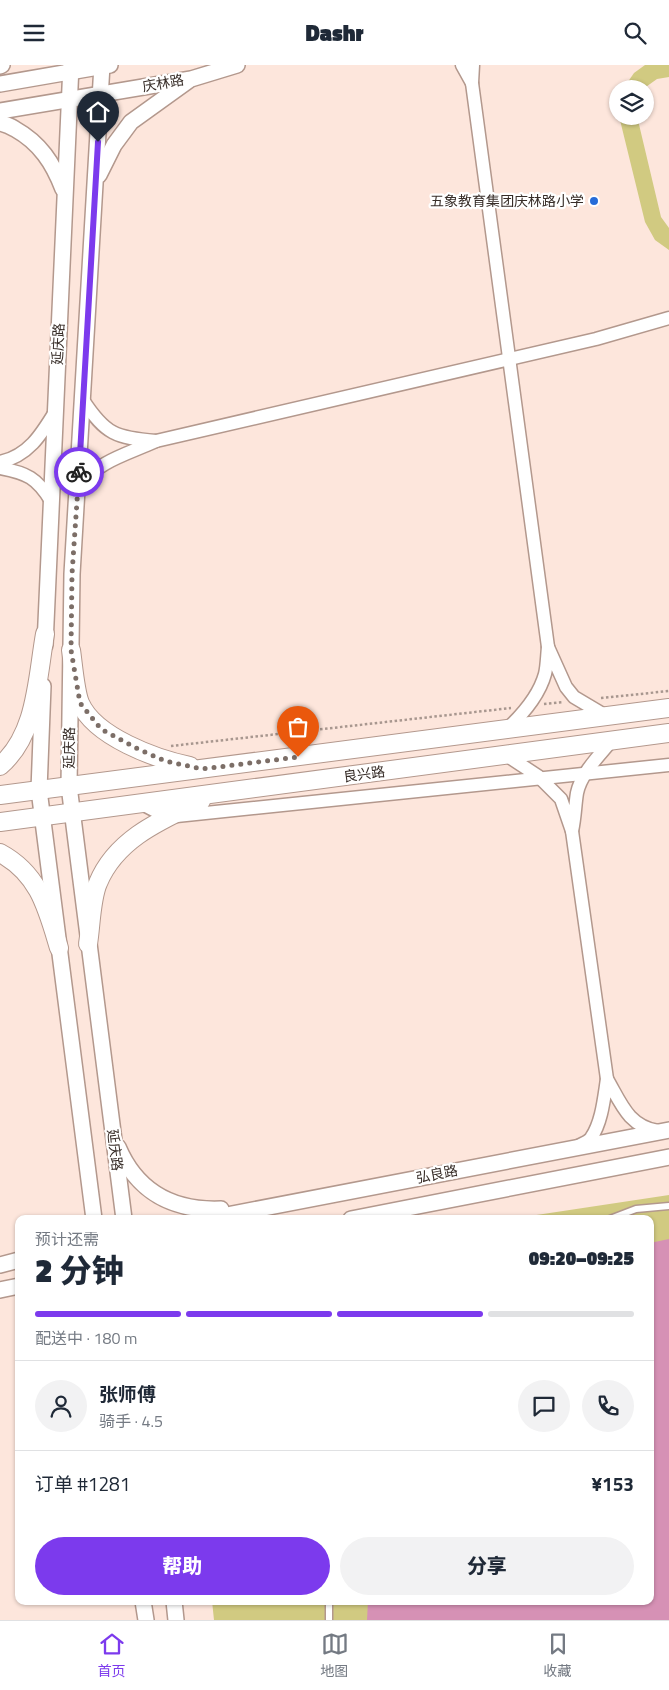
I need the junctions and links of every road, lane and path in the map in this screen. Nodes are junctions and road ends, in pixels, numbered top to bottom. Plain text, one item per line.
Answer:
1 (237, 65) edge
2 (462, 65) edge
3 (473, 65) edge
4 (105, 66) edge
5 (71, 69) edge
6 (191, 79) junction
7 (472, 83) junction
8 (0, 84) edge
9 (101, 94) junction
10 (71, 100) junction
11 (0, 111) edge
12 (0, 123) edge
13 (96, 181) junction
14 (66, 195) junction
15 (669, 319) edge
16 (509, 359) junction
17 (83, 400) junction
18 (55, 412) junction
19 (156, 441) junction
20 (0, 462) edge
21 (0, 468) edge
22 (78, 486) junction
23 (51, 501) junction
24 (45, 634) junction
25 (548, 647) junction
26 (71, 650) junction
27 (669, 691) edge
28 (579, 701) junction
29 (529, 706) junction
30 (669, 708) edge
31 (606, 716) junction
32 (507, 729) junction
33 (669, 733) edge
34 (612, 740) junction
35 (168, 746) dead end
36 (506, 755) junction
37 (669, 765) edge
38 (0, 766) edge
39 (202, 769) junction
40 (586, 774) junction
41 (541, 779) junction
42 (69, 786) junction
43 (39, 790) junction
44 (215, 794) junction
45 (0, 795) edge
46 (142, 803) junction
47 (71, 813) junction
48 (42, 816) junction
49 (167, 817) junction
50 (0, 822) edge
51 (572, 831) junction
52 (0, 853) edge
53 (88, 944) junction
54 (59, 948) junction
55 (607, 1079) junction
56 (665, 1131) edge
57 (113, 1136) junction
58 (576, 1148) junction
59 (669, 1157) edge
60 (669, 1206) edge
61 (267, 1207) junction
62 (93, 1215) edge
63 (123, 1215) edge
64 (226, 1215) edge
65 (372, 1215) edge
66 (620, 1215) edge
67 (15, 1261) edge
68 (0, 1265) edge
69 (15, 1287) edge
70 (0, 1290) edge
71 (144, 1605) edge
72 (174, 1605) edge
73 (329, 1605) edge
74 (146, 1620) edge
75 (176, 1620) edge
76 (329, 1620) edge

1 - 6 street, 庆林路
2 - 7 street
3 - 7 street
4 - 5 street
4 - 9 street, 延庆路
5 - 8 street
5 - 10 street, 延庆路
6 - 9 street, 庆林路
6 - 13 street
7 - 16 street
9 - 10 street, 庆林路
9 - 13 street, 延庆路
10 - 11 street, 庆林路
10 - 14 street, 延庆路
12 - 14 street
13 - 17 street, 延庆路
14 - 18 street, 延庆路
15 - 16 street
16 - 19 street
16 - 25 street
17 - 19 street
17 - 22 street, 延庆路
18 - 20 street
18 - 23 street, 延庆路
19 - 22 street
21 - 23 street
22 - 26 street, 延庆路
23 - 24 street, 延庆路
24 - 38 main road
24 - 43 street, 延庆路
25 - 28 street
25 - 29 street
26 - 39 main road
26 - 42 street, 延庆路
27 - 28 path
28 - 29 path
28 - 31 street
29 - 32 street
29 - 35 path
30 - 31 main road, 良兴路
31 - 32 main road, 良兴路
32 - 39 main road, 良兴路
33 - 34 main road, 良兴路
34 - 36 main road, 良兴路
34 - 40 street
36 - 41 street
36 - 44 main road, 良兴路
37 - 40 street
39 - 42 main road, 良兴路
40 - 41 street
40 - 51 street
41 - 49 street
41 - 51 street
42 - 43 main road, 良兴路
42 - 47 street, 延庆路
43 - 45 main road, 良兴路
43 - 48 street, 延庆路
44 - 46 main road, 良兴路
44 - 49 main road
46 - 47 main road, 良兴路
46 - 49 street
47 - 48 main road, 良兴路
47 - 53 street, 延庆路
48 - 50 main road, 良兴路
48 - 54 street, 延庆路
49 - 53 main road
51 - 55 street
52 - 54 main road
53 - 57 street, 延庆路
54 - 62 street, 延庆路
55 - 56 street
55 - 58 street
56 - 58 street, 弘良路
57 - 61 street
57 - 63 street, 延庆路
58 - 61 street, 弘良路
59 - 65 street, 弘良路
60 - 66 lane
61 - 64 street, 弘良路
67 - 68 street
69 - 70 street
71 - 74 street
72 - 75 street
73 - 76 lane

